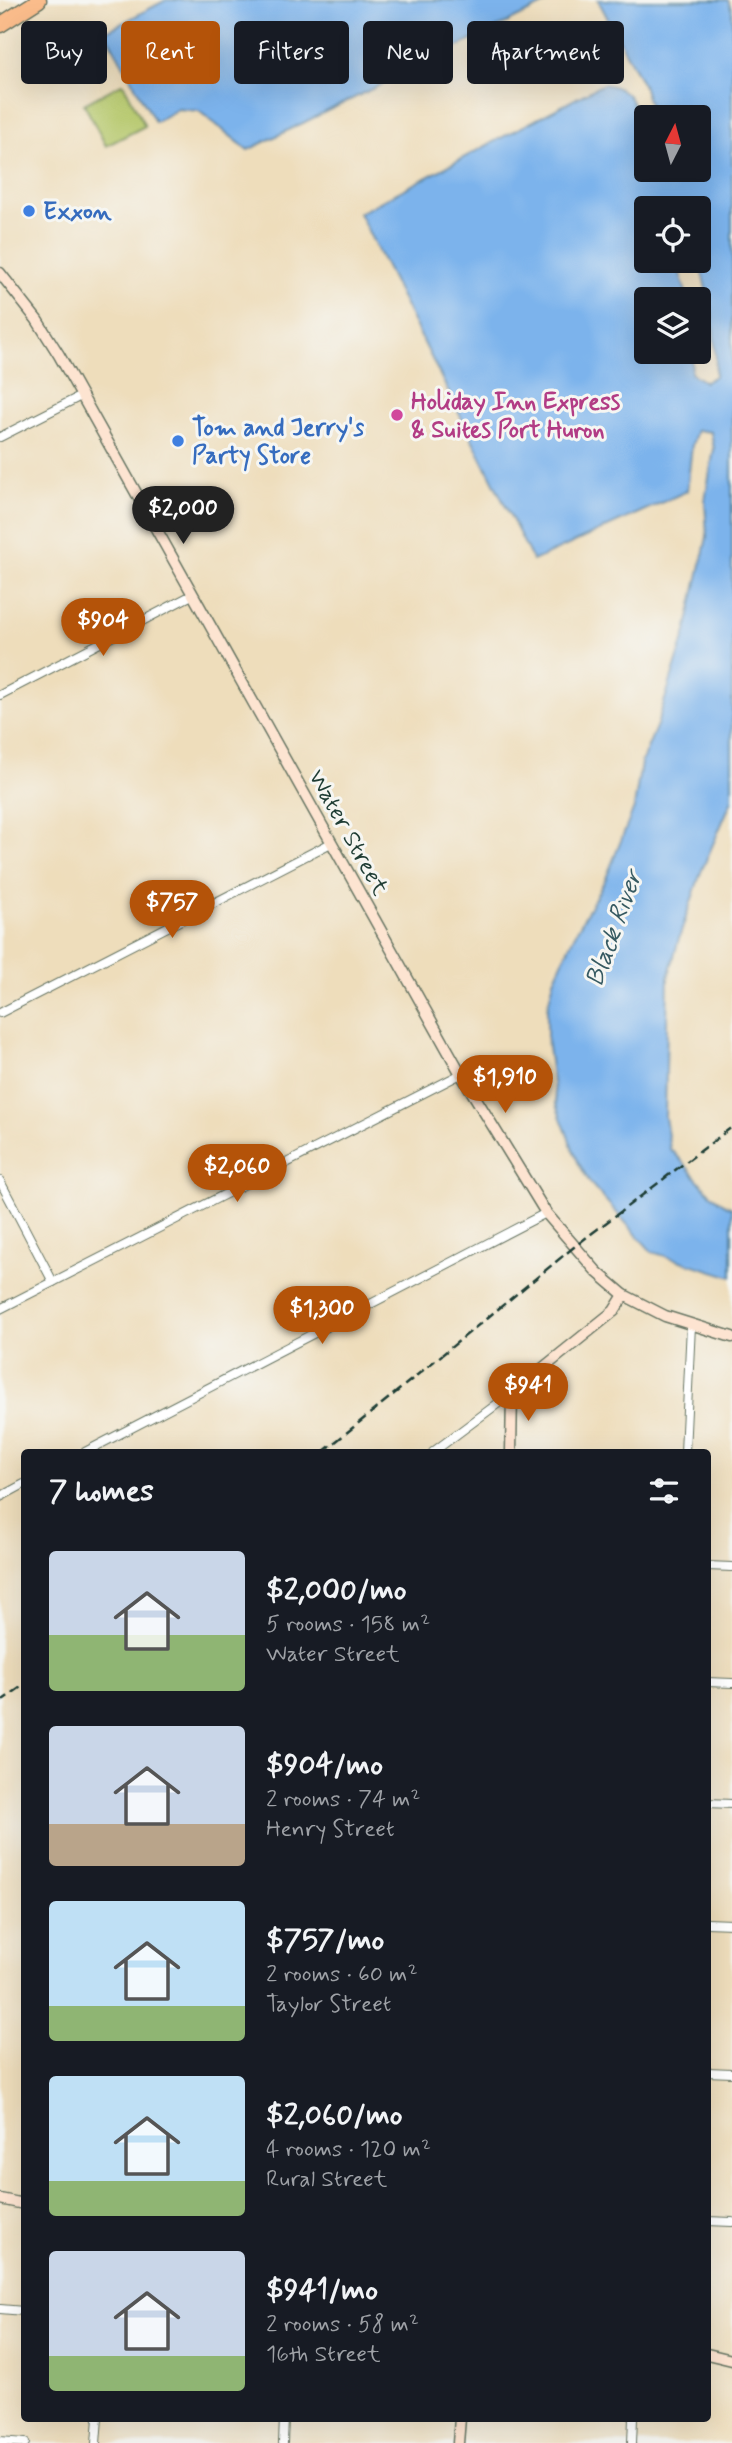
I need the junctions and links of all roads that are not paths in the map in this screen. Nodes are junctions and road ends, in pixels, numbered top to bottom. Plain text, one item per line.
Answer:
1 (38, 0) edge
2 (0, 25) edge
3 (0, 273) edge
4 (81, 396) junction
5 (0, 438) edge
6 (192, 595) junction
7 (0, 695) edge
8 (331, 842) junction
9 (0, 1013) edge
10 (461, 1074) junction
11 (0, 1181) edge
12 (546, 1213) junction
13 (53, 1282) junction
14 (624, 1295) junction
15 (0, 1309) edge
16 (691, 1325) junction
17 (732, 1337) edge
18 (512, 1393) junction
19 (91, 1449) edge
20 (437, 1449) edge
21 (511, 1449) edge
22 (685, 1449) edge
23 (21, 1486) edge
24 (0, 1497) edge
25 (711, 1566) edge
26 (732, 1567) edge
27 (711, 1682) edge
28 (732, 1683) edge
29 (711, 1803) edge
30 (732, 1804) edge
31 (711, 1923) edge
32 (732, 1924) edge
33 (711, 2072) edge
34 (732, 2074) edge
35 (0, 2199) edge
36 (21, 2203) edge
37 (711, 2221) edge
38 (732, 2222) edge
39 (0, 2309) edge
40 (21, 2311) edge
41 (711, 2355) edge
42 (732, 2360) edge
43 (98, 2422) edge
44 (284, 2422) edge
45 (460, 2422) edge
46 (633, 2422) edge
47 (0, 2441) edge
48 (25, 2443) edge
49 (96, 2443) edge
50 (283, 2443) edge
51 (458, 2443) edge
52 (632, 2443) edge

1 - 2 highway
3 - 4 street, Water Street
4 - 5 street
4 - 6 street, Water Street
6 - 7 street
6 - 8 street, Water Street
8 - 9 street
8 - 10 street, Water Street
10 - 12 street, Water Street
10 - 13 street
11 - 13 street
12 - 14 street, Water Street
12 - 19 street
13 - 15 street
14 - 16 street, Water Street
14 - 18 street
16 - 17 street, Water Street
16 - 22 street
18 - 20 street
18 - 21 street
23 - 24 street
25 - 26 street
27 - 28 street
29 - 30 street
31 - 32 street
33 - 34 street
35 - 36 street
37 - 38 street
39 - 40 street
41 - 42 street
43 - 49 street
44 - 50 street
45 - 51 street
46 - 52 street
47 - 48 street

